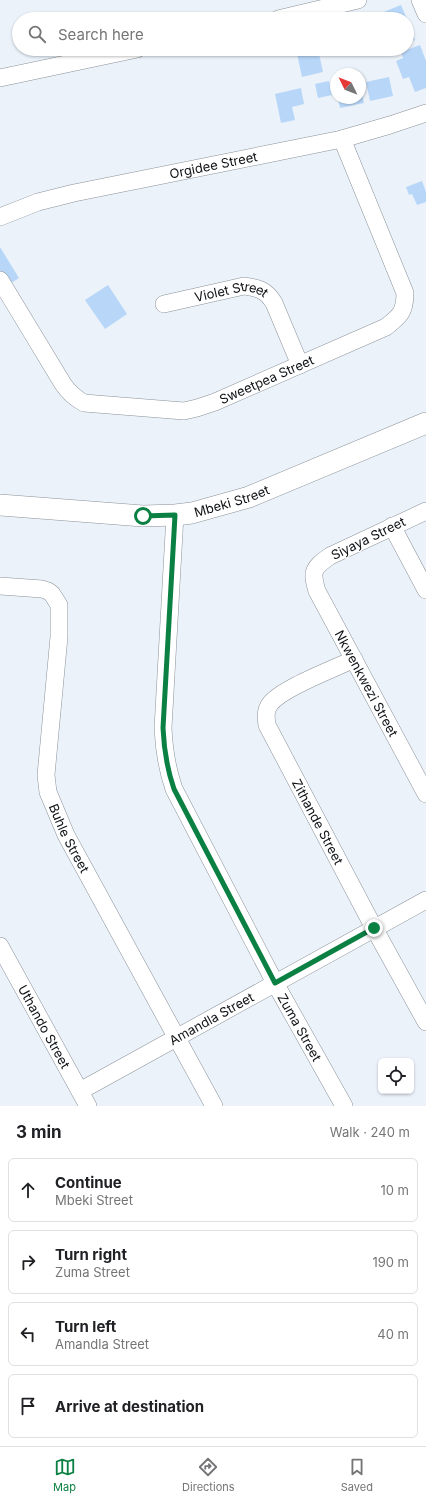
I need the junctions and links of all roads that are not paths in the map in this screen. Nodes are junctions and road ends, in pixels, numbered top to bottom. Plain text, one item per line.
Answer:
1 (358, 0) edge
2 (420, 0) edge
3 (307, 12) edge
4 (426, 14) edge
5 (104, 56) edge
6 (0, 78) edge
7 (426, 113) edge
8 (342, 139) junction
9 (0, 217) edge
10 (0, 280) edge
11 (164, 304) dead end
12 (300, 365) junction
13 (426, 423) edge
14 (0, 505) edge
15 (426, 511) edge
16 (175, 515) junction
17 (392, 526) junction
18 (314, 570) joint
19 (0, 586) edge
20 (426, 590) edge
21 (354, 659) junction
22 (426, 794) edge
23 (426, 900) edge
24 (374, 928) junction
25 (0, 946) edge
26 (275, 983) junction
27 (426, 1022) edge
28 (176, 1037) junction
29 (80, 1091) junction
30 (88, 1106) edge
31 (214, 1106) edge
32 (344, 1106) edge

1 - 3 street
2 - 4 street
5 - 6 street
7 - 8 street, Orgidee Street
8 - 9 street, Orgidee Street
8 - 12 street, Sweetpea Street
10 - 12 street, Sweetpea Street
11 - 12 street, Violet Street
13 - 16 street, Mbeki Street
14 - 16 street, Mbeki Street
15 - 17 street, Siyaya Street
16 - 26 street, Zuma Street
17 - 18 street, Siyaya Street
17 - 20 street
18 - 21 street, Nkwenkwezi Street
19 - 28 street, Buhle Street
21 - 22 street, Nkwenkwezi Street
21 - 24 street, Zithande Street
23 - 24 street, Amandla Street
24 - 26 street, Amandla Street
24 - 27 street, Zithande Street
25 - 29 street, Uthando Street
26 - 28 street, Amandla Street
26 - 32 street, Zuma Street
28 - 29 street, Amandla Street
28 - 31 street, Buhle Street
29 - 30 street, Uthando Street

